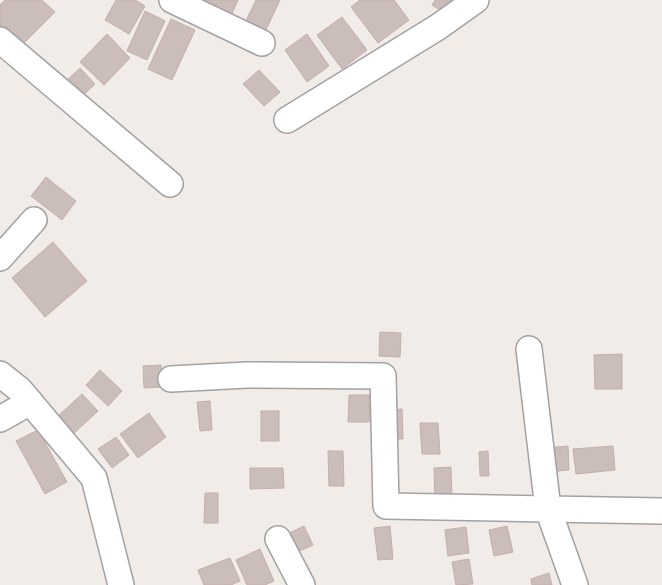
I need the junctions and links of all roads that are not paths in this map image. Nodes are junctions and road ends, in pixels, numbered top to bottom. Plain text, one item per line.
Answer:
1 (172, 0) edge
2 (476, 0) edge
3 (0, 40) edge
4 (262, 43) dead end
5 (287, 120) dead end
6 (170, 184) dead end
7 (34, 220) dead end
8 (0, 258) edge
9 (529, 349) dead end
10 (0, 374) edge
11 (171, 379) dead end
12 (30, 402) junction
13 (0, 419) edge
14 (548, 508) junction
15 (662, 511) edge
16 (278, 539) dead end
17 (121, 585) edge
18 (302, 585) edge
19 (575, 585) edge

1 - 4 street
2 - 5 street
3 - 6 street
7 - 8 street
9 - 14 street
10 - 12 street
11 - 14 street
12 - 13 street
12 - 17 street
14 - 15 street
14 - 19 street
16 - 18 street

